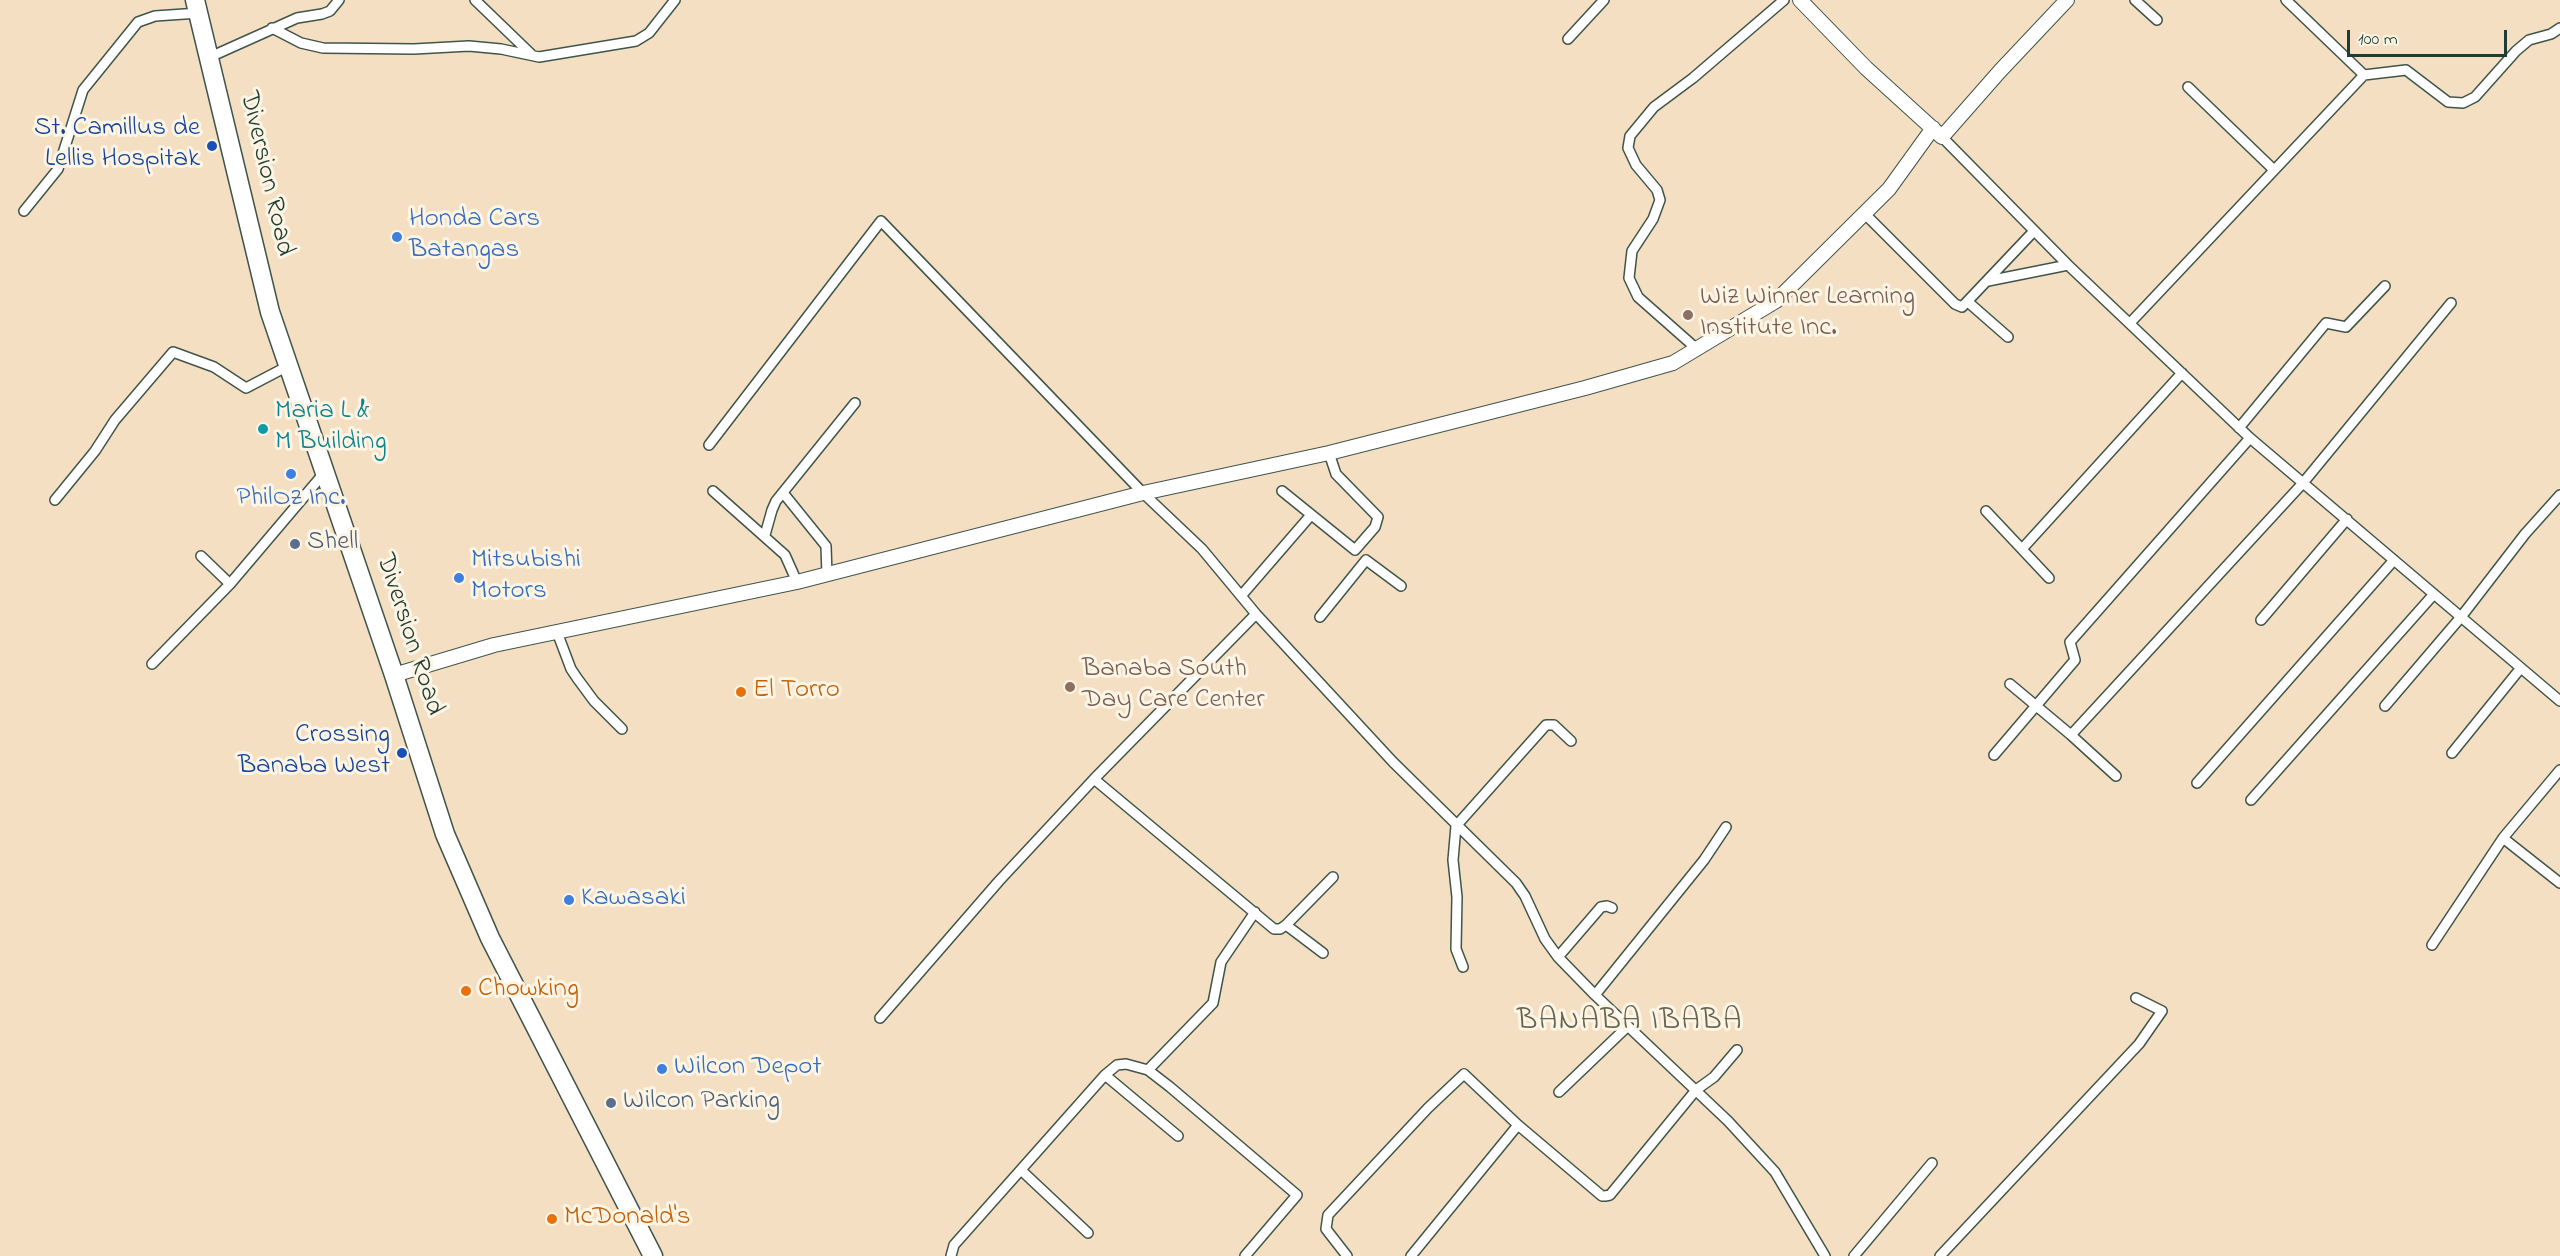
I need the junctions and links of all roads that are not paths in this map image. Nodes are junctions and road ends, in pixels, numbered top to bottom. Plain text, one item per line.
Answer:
1 (339, 0) edge
2 (475, 0) edge
3 (675, 0) edge
4 (1604, 0) edge
5 (1784, 0) edge
6 (1800, 0) edge
7 (2067, 0) edge
8 (2135, 0) edge
9 (2286, 0) edge
10 (197, 7) edge
11 (2157, 20) dead end
12 (272, 28) junction
13 (2560, 28) edge
14 (1569, 39) dead end
15 (531, 54) junction
16 (210, 57) junction
17 (2364, 75) junction
18 (2188, 87) dead end
19 (1937, 133) junction
20 (2274, 170) junction
21 (24, 212) dead end
22 (1865, 214) junction
23 (2034, 231) junction
24 (2068, 265) junction
25 (1987, 281) junction
26 (2385, 286) dead end
27 (1968, 302) junction
28 (2451, 303) dead end
29 (2130, 323) junction
30 (2008, 337) dead end
31 (1698, 350) junction
32 (288, 366) junction
33 (2182, 374) junction
34 (855, 403) dead end
35 (2239, 428) junction
36 (2250, 438) junction
37 (709, 445) dead end
38 (1329, 453) junction
39 (325, 472) junction
40 (2303, 483) junction
41 (713, 491) dead end
42 (1282, 491) dead end
43 (1143, 493) junction
44 (784, 494) junction
45 (2560, 495) edge
46 (55, 500) dead end
47 (1986, 511) dead end
48 (1311, 515) junction
49 (2347, 519) junction
50 (765, 536) junction
51 (2022, 549) junction
52 (1355, 550) junction
53 (201, 556) dead end
54 (1366, 560) junction
55 (2394, 560) junction
56 (827, 575) junction
57 (2049, 578) dead end
58 (797, 582) junction
59 (230, 584) junction
60 (1401, 586) dead end
61 (2434, 594) junction
62 (1241, 596) junction
63 (1256, 614) junction
64 (1320, 617) dead end
65 (2461, 617) junction
66 (2261, 620) dead end
67 (557, 632) junction
68 (153, 664) dead end
69 (2520, 669) junction
70 (394, 675) junction
71 (2010, 684) dead end
72 (2560, 701) edge
73 (2036, 706) junction
74 (2385, 706) dead end
75 (622, 729) dead end
76 (2071, 735) junction
77 (1571, 741) dead end
78 (2452, 753) dead end
79 (1994, 755) dead end
80 (2560, 770) edge
81 (2116, 776) dead end
82 (1094, 780) junction
83 (2197, 783) dead end
84 (2251, 800) dead end
85 (1456, 826) junction
86 (1726, 827) dead end
87 (2504, 838) junction
88 (1333, 877) dead end
89 (2560, 883) edge
90 (1612, 908) dead end
91 (1255, 912) junction
92 (1286, 925) junction
93 (2432, 945) dead end
94 (1323, 953) dead end
95 (1558, 957) junction
96 (1462, 968) dead end
97 (1595, 995) junction
98 (2136, 998) dead end
99 (880, 1018) dead end
100 (1628, 1026) junction
101 (1737, 1050) dead end
102 (1148, 1070) junction
103 (1105, 1075) junction
104 (1696, 1090) junction
105 (1559, 1092) dead end
106 (1518, 1125) junction
107 (1178, 1136) dead end
108 (1932, 1163) dead end
109 (1022, 1171) junction
110 (1088, 1233) dead end
111 (653, 1256) edge
112 (951, 1256) edge
113 (1245, 1256) edge
114 (1347, 1256) edge
115 (1411, 1256) edge
116 (1825, 1256) edge
117 (1854, 1256) edge
118 (1940, 1256) edge

1 - 12 street
2 - 15 street
3 - 15 street
4 - 14 street
5 - 31 street
6 - 19 street
7 - 19 street
8 - 11 street
9 - 17 street
10 - 16 highway, Diversion Road
10 - 21 street
12 - 15 street
12 - 16 street
13 - 17 street
16 - 32 highway, Diversion Road
17 - 20 street
18 - 20 street
19 - 22 street
19 - 23 street
20 - 29 street
22 - 27 street
22 - 31 street
23 - 24 street
23 - 25 street
24 - 25 street
24 - 29 street
25 - 27 street
26 - 35 street
27 - 30 street
28 - 40 street
29 - 33 street
31 - 38 street
32 - 39 highway, Diversion Road
32 - 46 street
33 - 35 street
33 - 51 street
34 - 44 street
35 - 36 street
36 - 40 street
36 - 73 street
37 - 43 street
38 - 43 street
38 - 52 street
39 - 59 street
39 - 70 highway, Diversion Road
40 - 49 street
40 - 76 street
41 - 50 street
42 - 48 street
43 - 56 street
43 - 62 street
44 - 50 street
44 - 56 street
45 - 65 street
47 - 51 street
48 - 52 street
48 - 62 street
49 - 55 street
49 - 66 street
50 - 58 street
51 - 57 street
52 - 54 street
53 - 59 street
54 - 60 street
54 - 64 street
55 - 61 street
55 - 83 street
56 - 58 street
58 - 67 street
59 - 68 street
61 - 65 street
61 - 84 street
62 - 63 street
63 - 82 street
63 - 85 street
65 - 69 street
65 - 74 street
67 - 70 street
67 - 75 street
69 - 72 street
69 - 78 street
70 - 111 highway, Diversion Road
71 - 73 street
73 - 76 street
73 - 79 street
76 - 81 street
77 - 85 street
80 - 87 street
82 - 91 street
82 - 99 street
85 - 95 street
85 - 96 street
86 - 97 street
87 - 89 street
87 - 93 street
88 - 92 street
90 - 95 street
91 - 92 street
91 - 102 street
92 - 94 street
95 - 97 street
97 - 100 street
98 - 118 street
100 - 104 street
100 - 105 street
101 - 104 street
102 - 103 street
102 - 113 street
103 - 107 street
103 - 109 street
104 - 106 street
104 - 116 street
106 - 114 street
106 - 115 street
108 - 117 street
109 - 110 street
109 - 112 street

